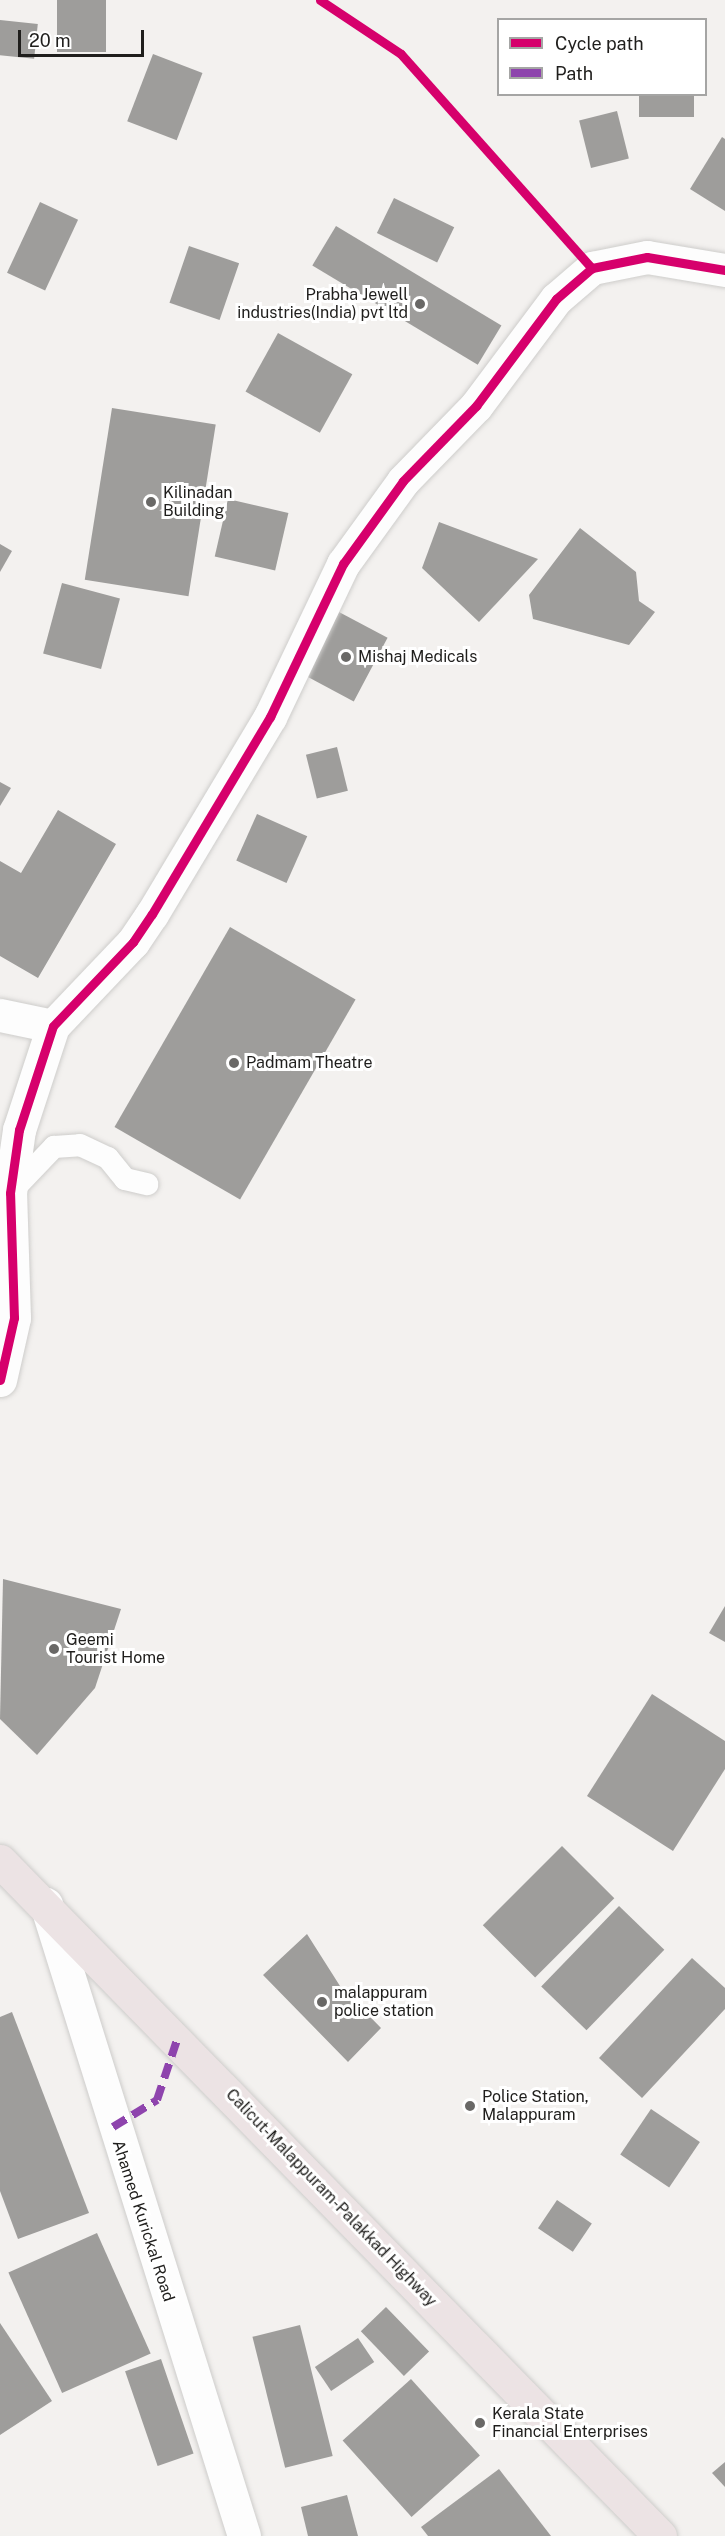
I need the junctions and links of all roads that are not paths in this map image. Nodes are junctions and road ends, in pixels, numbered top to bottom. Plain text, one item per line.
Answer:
1 (725, 270) edge
2 (0, 1015) edge
3 (53, 1026) junction
4 (147, 1184) dead end
5 (10, 1193) junction
6 (0, 1380) edge
7 (0, 1861) edge
8 (46, 1905) junction
9 (244, 2536) edge
10 (660, 2536) edge

1 - 3 street
2 - 3 street
3 - 5 street
4 - 5 lane
5 - 6 street
7 - 8 highway, Calicut-Malappuram-Palakkad Highway
8 - 9 street, Ahamed Kurickal Road
8 - 10 highway, Calicut-Malappuram-Palakkad Highway

